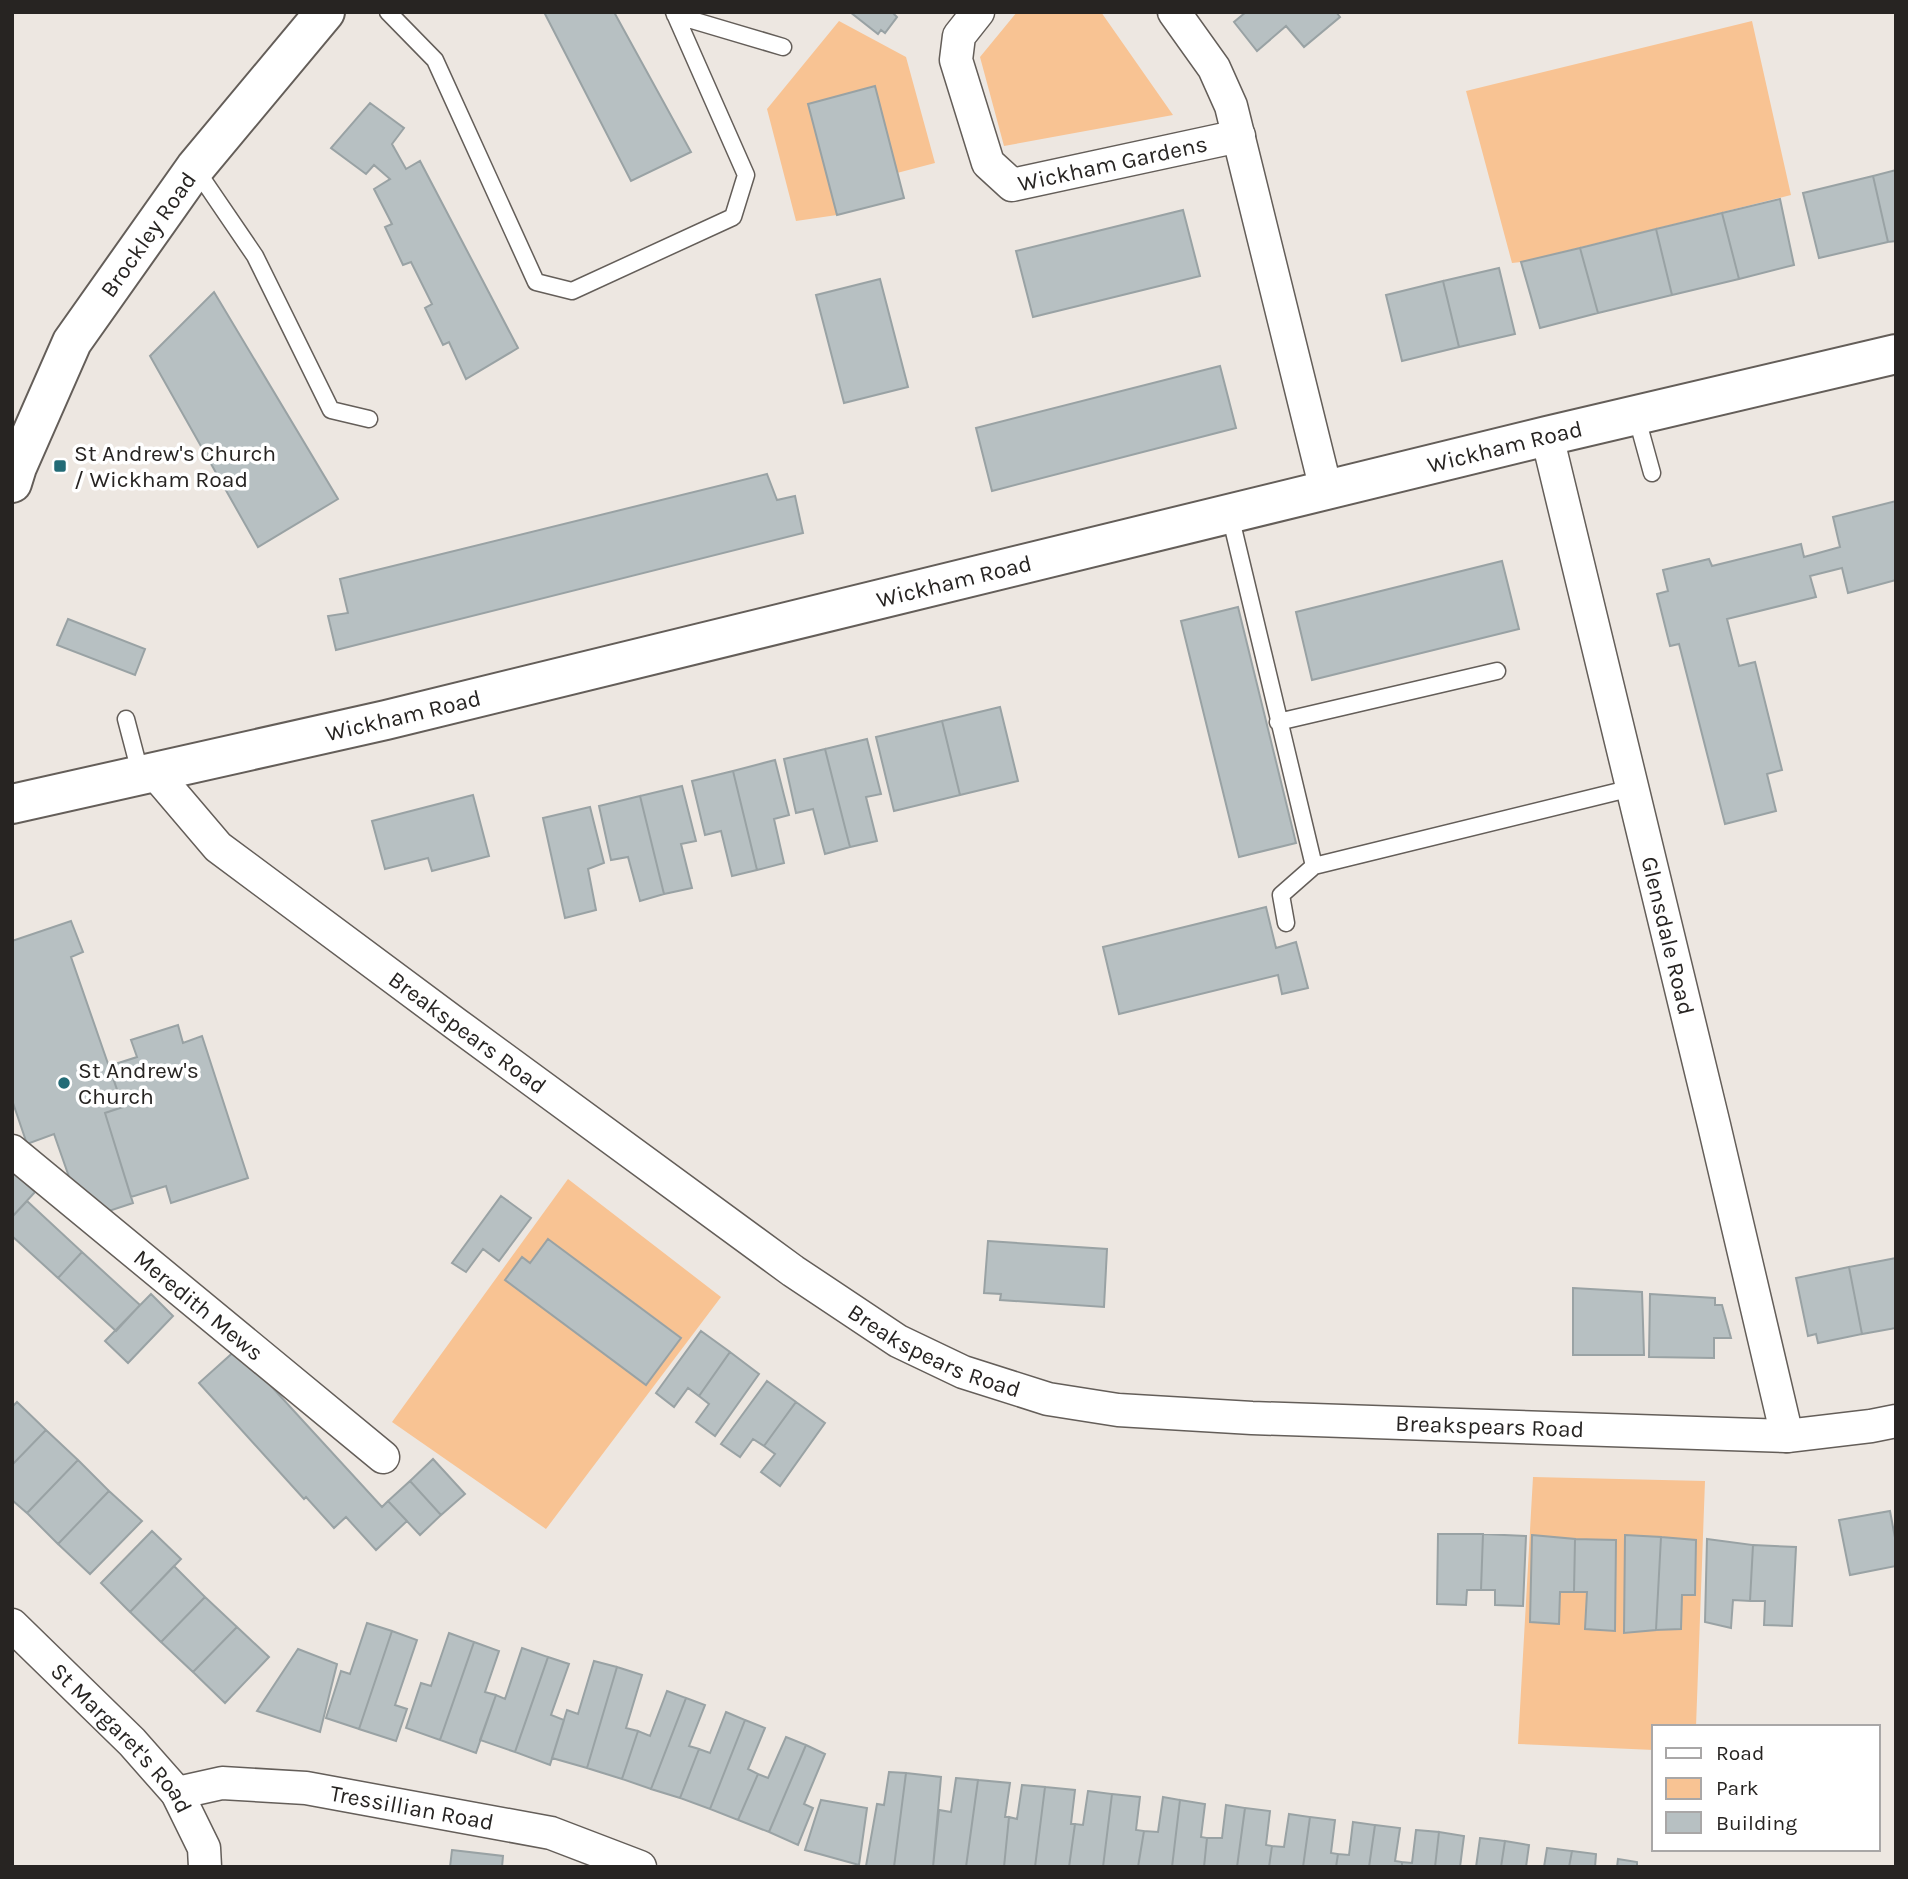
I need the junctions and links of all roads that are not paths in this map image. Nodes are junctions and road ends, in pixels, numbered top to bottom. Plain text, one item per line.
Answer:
1 (326, 12) edge
2 (388, 12) edge
3 (978, 12) edge
4 (1174, 12) edge
5 (674, 13) edge
6 (783, 47) dead end
7 (1239, 136) junction
8 (195, 168) junction
9 (1896, 354) edge
10 (1636, 415) junction
11 (369, 419) dead end
12 (1548, 436) junction
13 (14, 472) edge
14 (1652, 473) dead end
15 (1326, 490) junction
16 (1230, 515) junction
17 (1497, 671) dead end
18 (126, 719) dead end
19 (1278, 722) junction
20 (148, 774) junction
21 (1632, 788) junction
22 (12, 804) edge
23 (1314, 866) junction
24 (1286, 923) dead end
25 (12, 1151) edge
26 (1896, 1421) edge
27 (1787, 1436) junction
28 (383, 1457) dead end
29 (12, 1625) edge
30 (177, 1793) junction
31 (205, 1867) edge
32 (640, 1867) edge

1 - 8 street, Brockley Road
2 - 5 lane
3 - 7 street, Wickham Gardens
4 - 7 street, Wickham Gardens
5 - 6 lane
7 - 15 street, Wickham Gardens
8 - 11 lane
8 - 13 street, Brockley Road
9 - 10 street, Wickham Road
10 - 12 street, Wickham Road
10 - 14 lane
12 - 15 street, Wickham Road
12 - 21 street, Glensdale Road
15 - 16 street, Wickham Road
16 - 19 lane
16 - 20 street, Wickham Road
17 - 19 lane
18 - 20 lane
19 - 23 lane
20 - 22 street, Wickham Road
20 - 27 street, Breakspears Road
21 - 23 lane
21 - 27 street, Glensdale Road
23 - 24 lane
25 - 28 street, Meredith Mews
26 - 27 street, Breakspears Road
29 - 30 street, St Margaret's Road
30 - 31 street, St Margaret's Road
30 - 32 street, Tressillian Road

